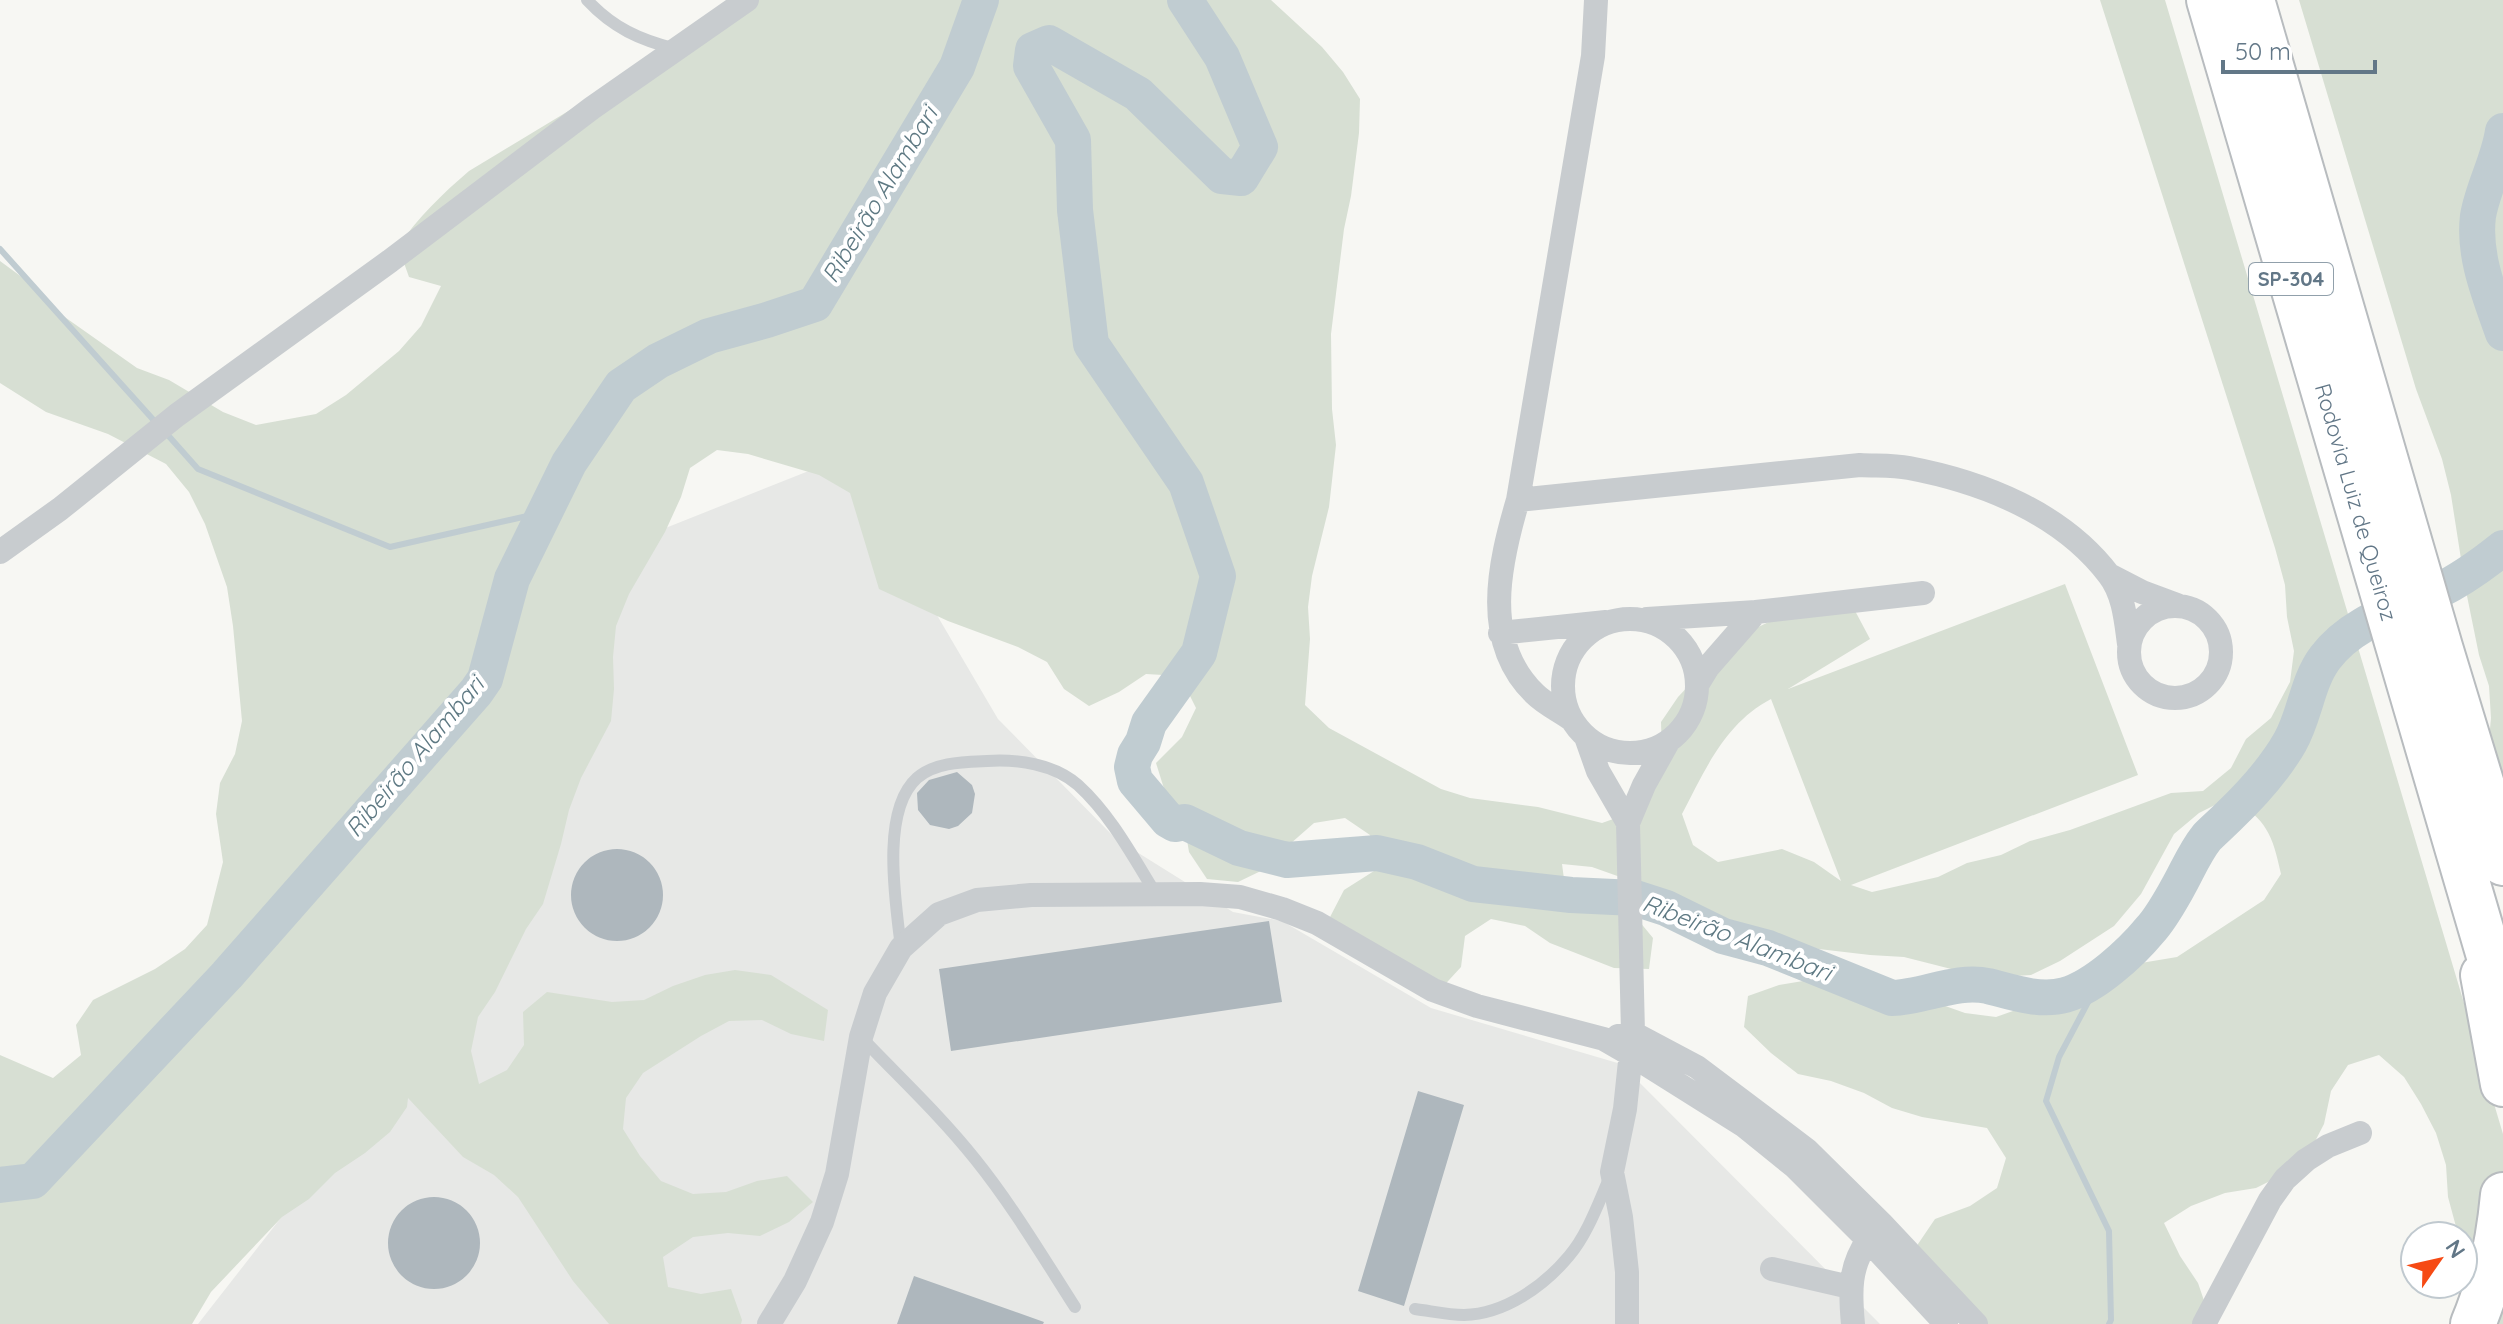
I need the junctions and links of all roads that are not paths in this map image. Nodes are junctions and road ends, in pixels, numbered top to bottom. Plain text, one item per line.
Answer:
1 (587, 0) edge
2 (747, 0) edge
3 (1596, 0) edge
4 (2209, 0) edge
5 (2252, 0) edge
6 (676, 49) junction
7 (1518, 500) junction
8 (0, 552) edge
9 (2391, 553) junction
10 (2111, 576) junction
11 (1923, 593) dead end
12 (2183, 607) junction
13 (1756, 612) junction
14 (1639, 620) junction
15 (1612, 621) junction
16 (1500, 633) junction
17 (2129, 644) junction
18 (2421, 655) junction
19 (1697, 685) junction
20 (1579, 728) junction
21 (1668, 742) junction
22 (2482, 785) junction
23 (2503, 826) edge
24 (1628, 832) junction
25 (2483, 865) edge
26 (1156, 894) junction
27 (901, 948) junction
28 (2503, 1004) edge
29 (861, 1037) junction
30 (1632, 1043) junction
31 (2503, 1084) edge
32 (2360, 1133) dead end
33 (1612, 1172) junction
34 (2503, 1195) edge
35 (1868, 1240) junction
36 (1772, 1269) dead end
37 (1850, 1287) junction
38 (1075, 1307) dead end
39 (1415, 1309) dead end
40 (769, 1324) edge
41 (1627, 1324) edge
42 (1853, 1324) edge
43 (1946, 1324) edge
44 (1976, 1324) edge
45 (2204, 1324) edge
46 (2473, 1324) edge

1 - 6 lane
2 - 6 street
3 - 7 street
4 - 9 highway, Rodovia Luiz de Queiroz / SP-304
5 - 9 highway, Rodovia Luiz de Queiroz / SP-304
6 - 8 street
7 - 10 street
7 - 16 street
9 - 18 highway, Rodovia Luiz de Queiroz / SP-304
10 - 12 street
10 - 17 street
11 - 13 street
12 - 17 street
12 - 17 street
13 - 14 street
13 - 19 street
14 - 15 street
14 - 19 street
15 - 16 street
15 - 20 street
16 - 20 street
18 - 22 highway, Rodovia Luiz de Queiroz / SP-304
18 - 25 highway, Rodovia Luiz de Queiroz / SP-304
19 - 21 street
20 - 21 street
20 - 24 street
21 - 24 street
22 - 23 highway
22 - 25 highway, Rodovia Luiz de Queiroz / SP-304
24 - 30 street
25 - 28 highway, Rodovia Luiz de Queiroz / SP-304
25 - 31 highway
26 - 27 street
26 - 27 lane
26 - 30 street
27 - 29 street
29 - 38 lane
29 - 40 street
30 - 33 street
30 - 35 street
30 - 44 street
32 - 45 street
33 - 39 lane
33 - 41 street
34 - 46 highway
35 - 37 street
35 - 43 street
36 - 37 street
37 - 42 street

